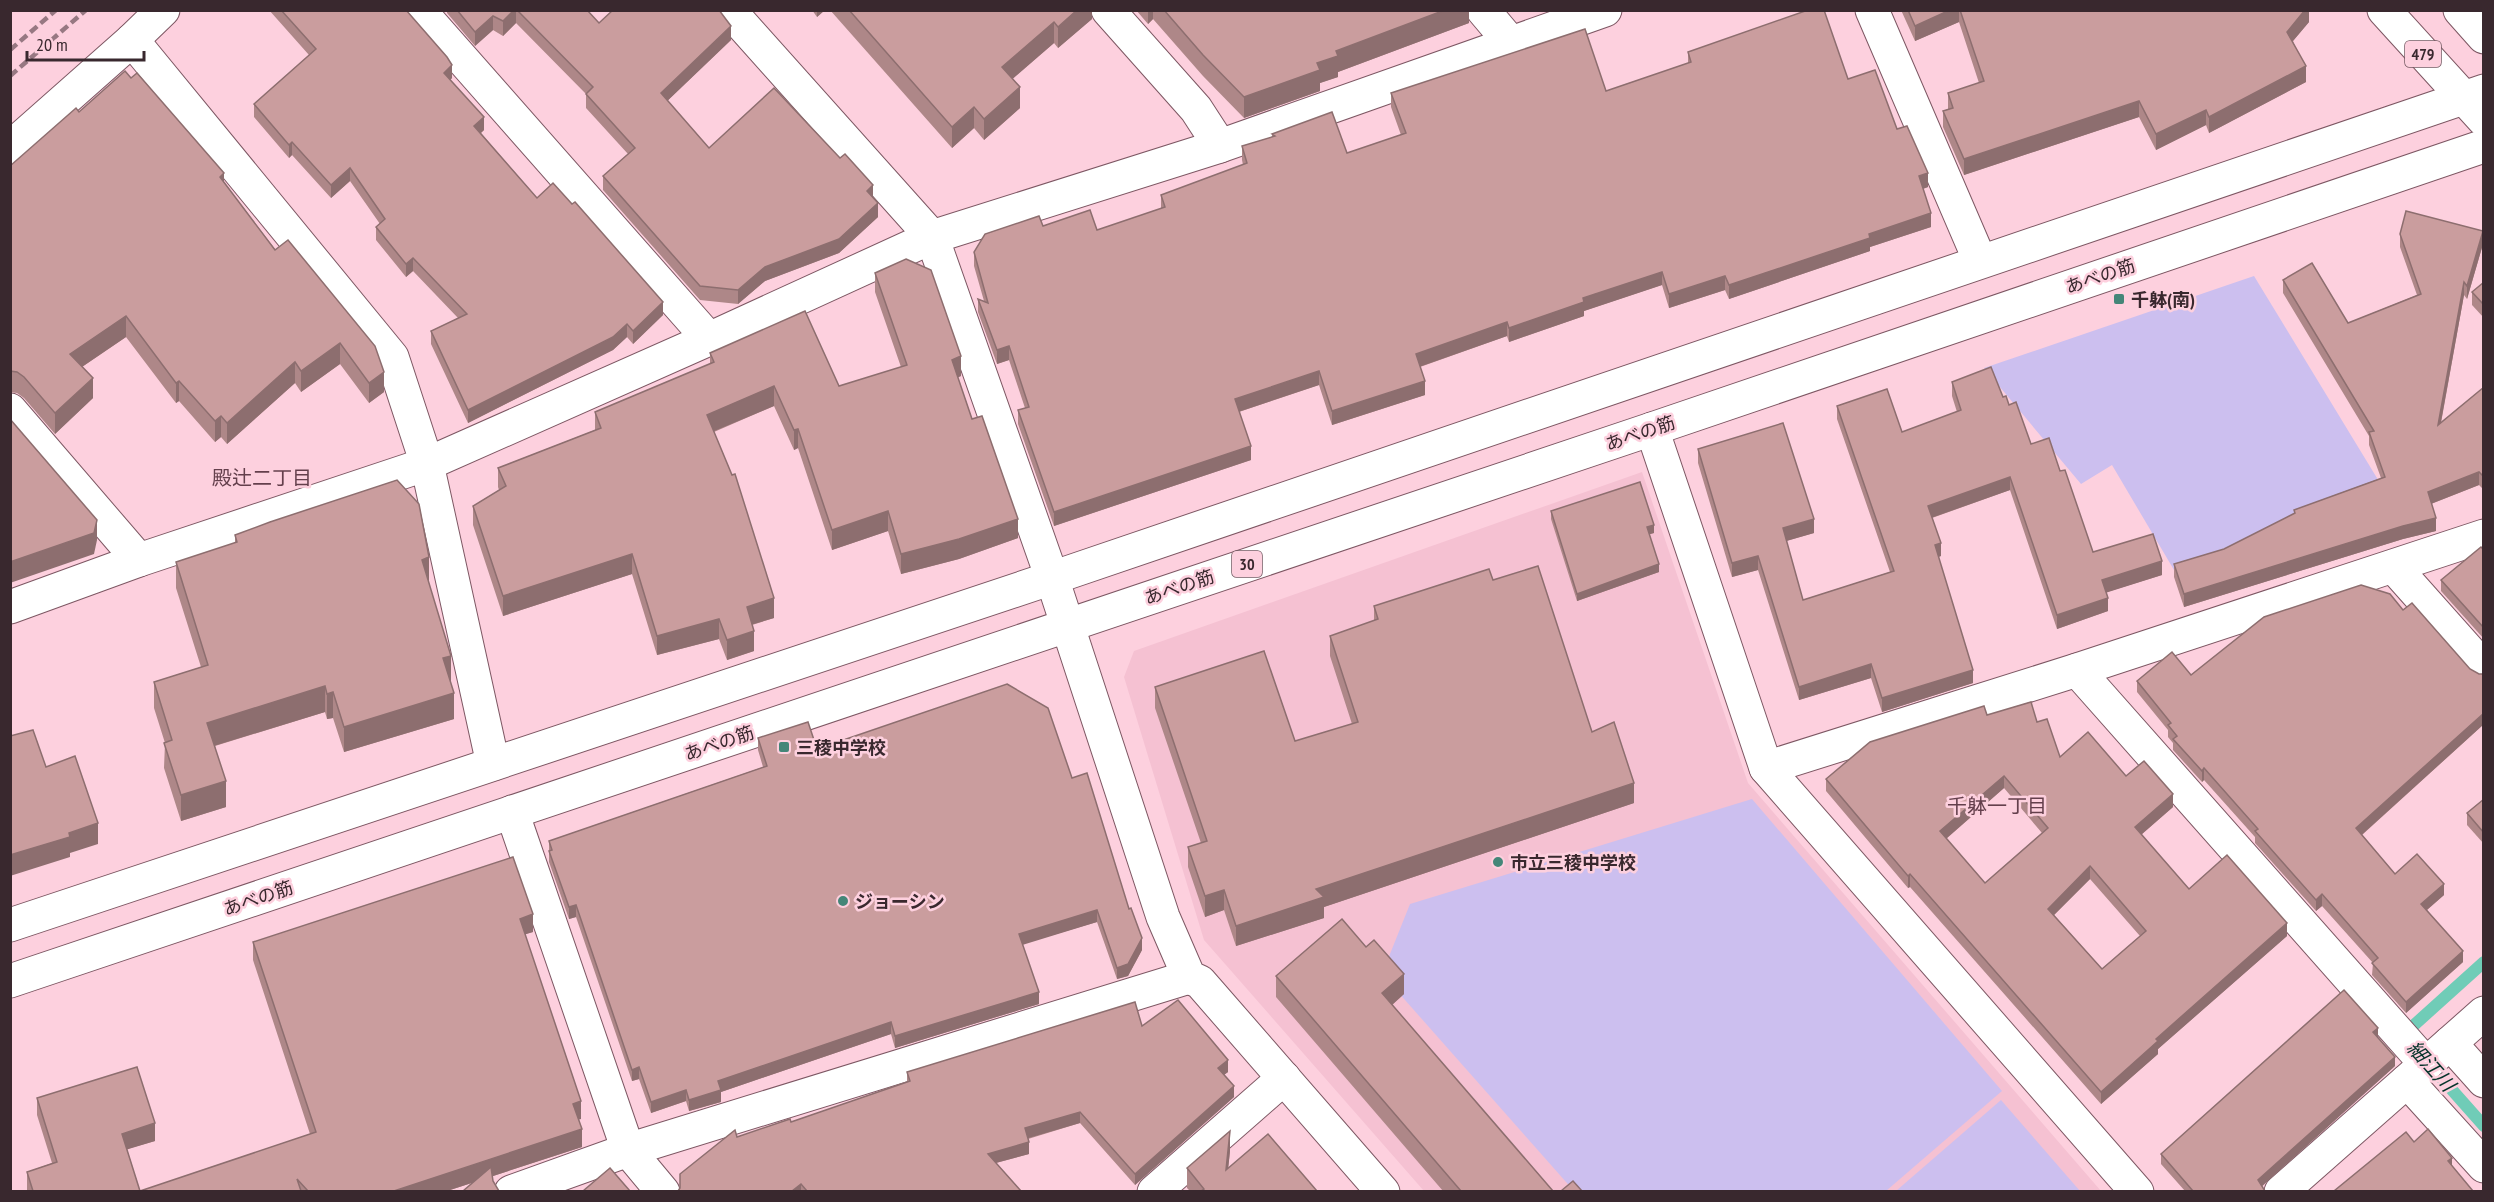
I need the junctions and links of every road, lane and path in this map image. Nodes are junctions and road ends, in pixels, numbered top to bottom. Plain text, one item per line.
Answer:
1 (163, 10) edge
2 (418, 10) edge
3 (729, 10) edge
4 (1108, 10) edge
5 (1483, 10) edge
6 (1605, 10) edge
7 (1872, 10) edge
8 (2384, 10) edge
9 (2460, 10) edge
10 (2484, 37) edge
11 (132, 40) junction
12 (1510, 42) junction
13 (2477, 103) edge
14 (1220, 146) junction
15 (2484, 146) edge
16 (10, 148) edge
17 (932, 237) junction
18 (1980, 261) junction
19 (709, 339) junction
20 (10, 410) edge
21 (1652, 429) junction
22 (427, 464) junction
23 (2484, 536) edge
24 (139, 560) junction
25 (2394, 567) junction
26 (1052, 578) junction
27 (10, 607) edge
28 (1068, 625) junction
29 (2484, 668) edge
30 (2077, 670) junction
31 (493, 764) junction
32 (1766, 768) junction
33 (512, 812) junction
34 (10, 925) edge
35 (1189, 977) junction
36 (10, 981) edge
37 (2484, 1013) edge
38 (2428, 1062) junction
39 (1284, 1078) junction
40 (2484, 1081) edge
41 (628, 1150) junction
42 (2484, 1166) edge
43 (511, 1191) edge
44 (663, 1191) edge
45 (1154, 1191) edge
46 (1383, 1191) edge
47 (2137, 1191) edge
48 (2281, 1191) edge

1 - 11 main road
2 - 19 main road
3 - 17 main road
4 - 14 main road
5 - 12 main road
6 - 12 main road
7 - 18 main road
8 - 13 main road, 479
9 - 10 main road
11 - 16 main road
11 - 22 main road
12 - 14 main road
13 - 18 main road
14 - 17 main road
15 - 21 main road, あべの筋 / 30
17 - 19 main road
17 - 26 main road
18 - 26 main road
19 - 22 main road
20 - 24 main road
21 - 28 main road, あべの筋 / 30
21 - 32 main road
22 - 24 main road
22 - 31 main road
23 - 25 main road
24 - 27 main road
25 - 29 main road
25 - 30 main road
26 - 28 main road
26 - 31 main road
28 - 33 main road, あべの筋 / 30
28 - 35 main road
30 - 32 main road
30 - 38 main road
31 - 34 main road
32 - 47 main road
33 - 36 main road, あべの筋 / 30
33 - 41 main road
35 - 39 main road
35 - 41 main road
37 - 38 main road
38 - 40 main road
38 - 42 main road
38 - 48 main road
39 - 45 main road
39 - 46 main road
41 - 43 main road
41 - 44 main road

